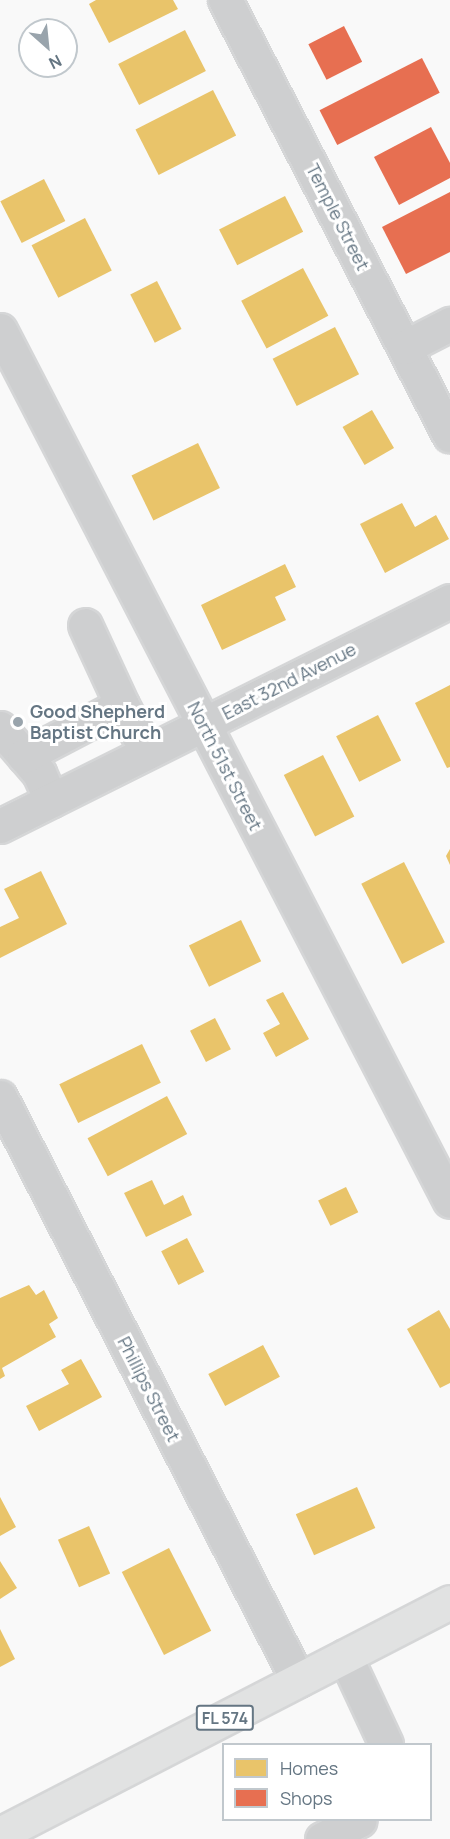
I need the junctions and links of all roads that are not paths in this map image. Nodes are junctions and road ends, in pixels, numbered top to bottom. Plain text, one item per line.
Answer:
1 (225, 0) edge
2 (450, 324) edge
3 (0, 330) edge
4 (405, 347) junction
5 (448, 426) edge
6 (450, 601) edge
7 (85, 625) dead end
8 (122, 705) junction
9 (203, 724) junction
10 (0, 728) edge
11 (147, 752) junction
12 (24, 756) junction
13 (51, 800) junction
14 (0, 826) edge
15 (0, 1097) edge
16 (450, 1201) edge
17 (450, 1602) edge
18 (345, 1656) junction
19 (298, 1680) junction
20 (386, 1743) edge
21 (358, 1821) edge
22 (0, 1834) edge
23 (322, 1839) edge

1 - 4 street, Temple Street
2 - 4 street
3 - 9 street, North 51st Street
4 - 5 street, Temple Street
6 - 9 street, East 32nd Avenue
7 - 8 street
8 - 11 street
8 - 12 street
9 - 11 street, East 32nd Avenue
9 - 16 street, North 51st Street
10 - 12 street
11 - 13 street, East 32nd Avenue
12 - 13 street
13 - 14 street, East 32nd Avenue
15 - 19 street, Phillips Street
17 - 18 main road, FL 574
18 - 19 main road, FL 574
18 - 20 street
19 - 22 main road, FL 574
21 - 23 street

